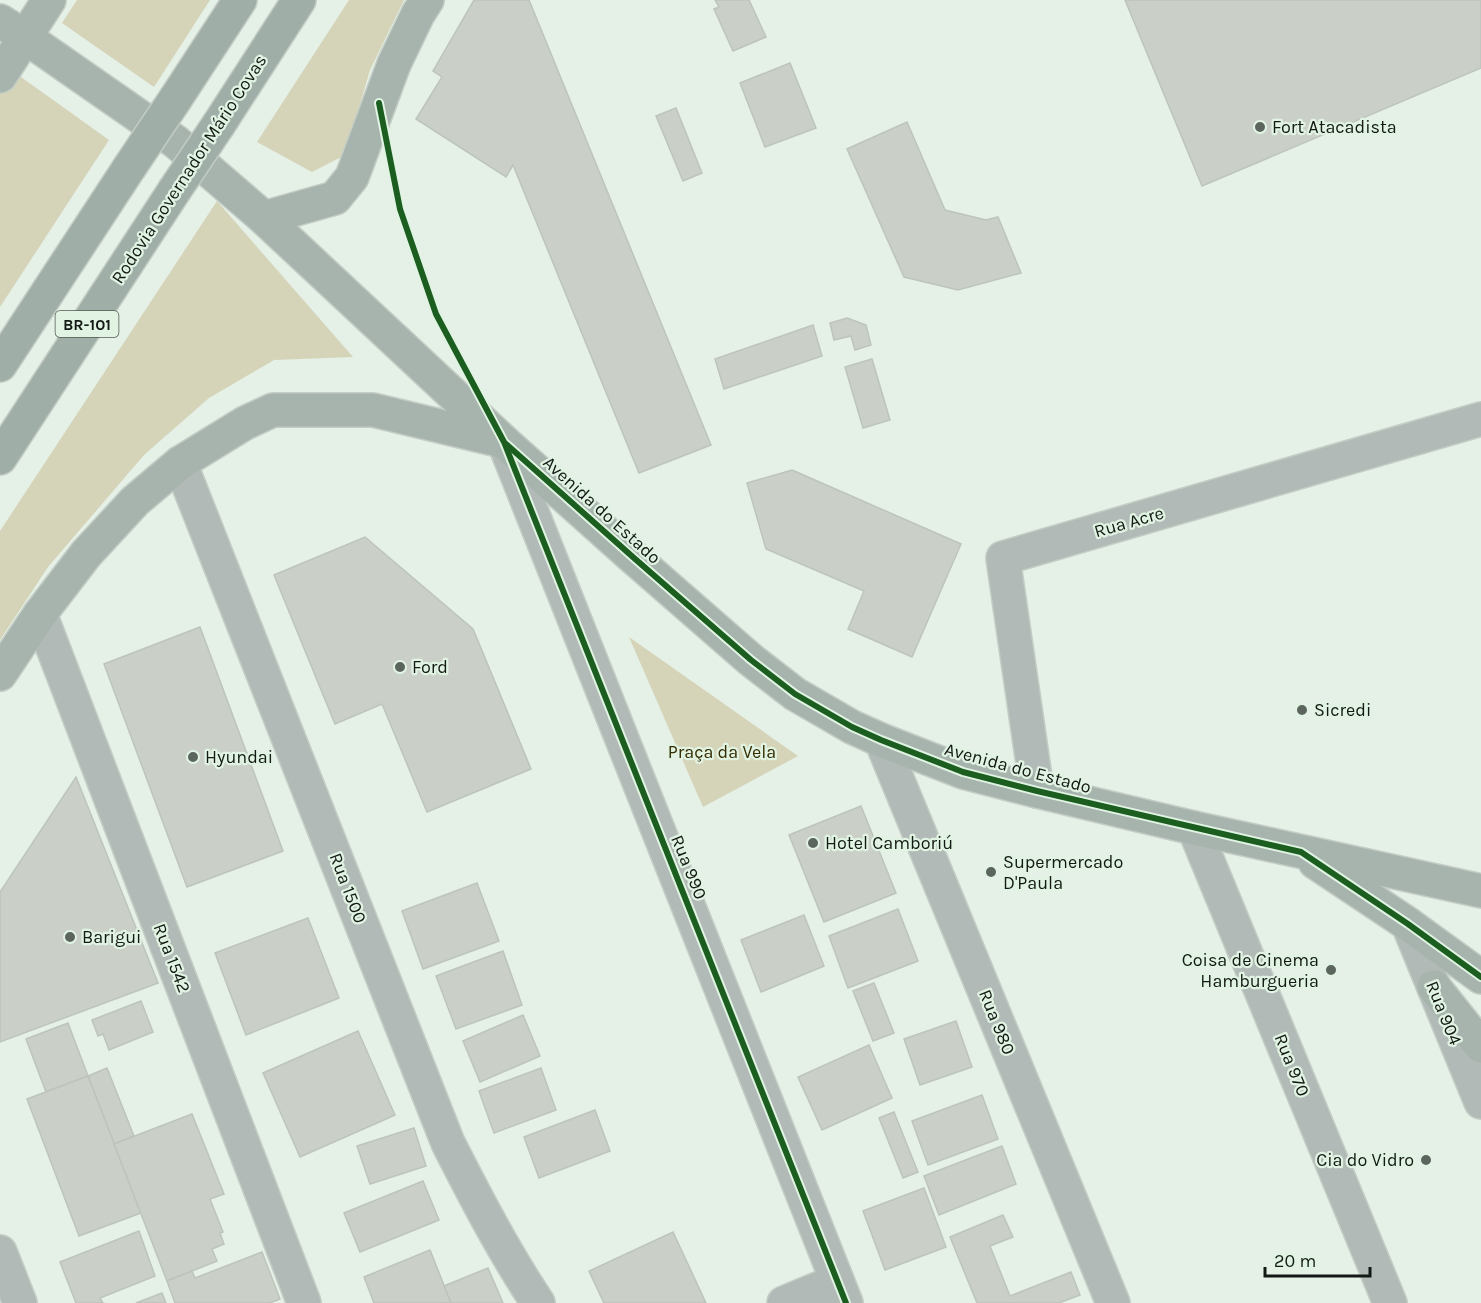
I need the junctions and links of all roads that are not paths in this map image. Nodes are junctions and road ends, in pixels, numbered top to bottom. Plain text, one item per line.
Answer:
1 (49, 0) edge
2 (240, 0) edge
3 (299, 0) edge
4 (427, 0) edge
5 (13, 29) edge
6 (0, 76) edge
7 (264, 218) junction
8 (0, 365) edge
9 (1481, 419) edge
10 (504, 442) junction
11 (0, 458) edge
12 (180, 463) junction
13 (40, 614) junction
14 (0, 674) edge
15 (881, 740) junction
16 (1038, 792) junction
17 (1194, 828) junction
18 (1301, 852) junction
19 (1481, 891) edge
20 (1408, 924) junction
21 (1481, 977) edge
22 (1434, 987) junction
23 (1481, 1046) edge
24 (1481, 1102) edge
25 (0, 1252) edge
26 (841, 1292) edge
27 (20, 1303) edge
28 (304, 1303) edge
29 (538, 1303) edge
30 (784, 1303) edge
31 (1113, 1303) edge
32 (1390, 1303) edge

1 - 5 main road
2 - 8 highway, BR-101, bridge
3 - 11 highway, Rodovia Governador Mário Covas / BR-101, bridge
4 - 7 main road
5 - 6 main road
5 - 7 main road, Avenida do Estado
7 - 10 main road, Avenida do Estado
9 - 16 street, Rua Acre
10 - 12 main road
10 - 15 main road, Avenida do Estado
10 - 26 street, Rua 990
12 - 13 main road
12 - 29 street, Rua 1500
13 - 14 main road
13 - 28 street, Rua 1542
15 - 16 main road, Avenida do Estado
15 - 31 street, Rua 980
16 - 17 main road, Avenida do Estado
17 - 18 main road, Avenida do Estado
17 - 32 street, Rua 970
18 - 19 main road, Avenida do Estado
18 - 20 main road, Avenida do Estado
20 - 21 main road, Avenida do Estado
20 - 22 street, Rua 904
22 - 23 main road
22 - 24 street, Rua 904
25 - 27 street
26 - 30 street

